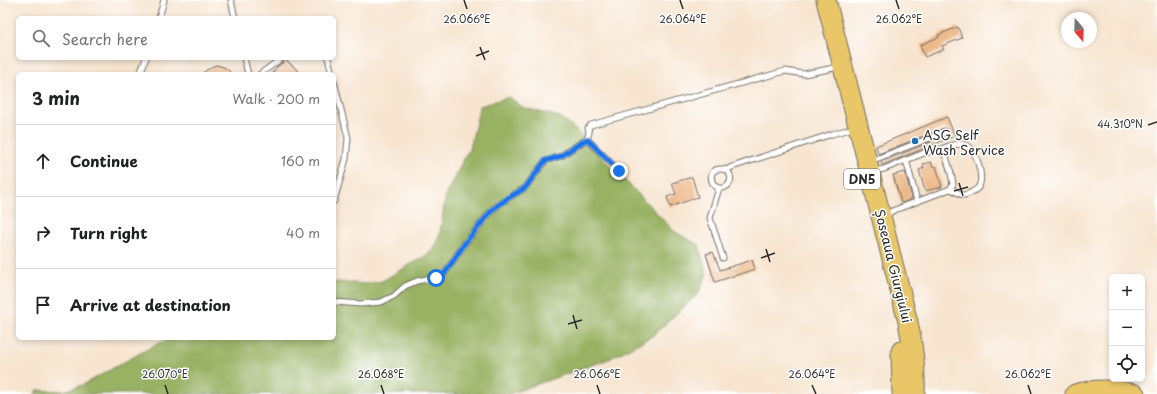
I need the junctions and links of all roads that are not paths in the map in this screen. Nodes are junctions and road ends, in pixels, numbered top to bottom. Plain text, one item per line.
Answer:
1 (164, 0) edge
2 (232, 0) edge
3 (816, 0) edge
4 (826, 0) edge
5 (160, 16) edge
6 (236, 16) edge
7 (145, 60) edge
8 (244, 60) edge
9 (279, 60) edge
10 (328, 60) edge
11 (834, 68) junction
12 (141, 72) edge
13 (248, 72) edge
14 (263, 72) edge
15 (332, 72) edge
16 (336, 89) edge
17 (850, 130) junction
18 (945, 132) dead end
19 (587, 139) junction
20 (939, 150) junction
21 (906, 160) junction
22 (868, 164) junction
23 (726, 170) junction
24 (619, 171) dead end
25 (718, 188) junction
26 (950, 190) junction
27 (336, 194) edge
28 (917, 201) junction
29 (882, 220) junction
30 (723, 258) dead end
31 (336, 302) edge
32 (902, 394) edge
33 (916, 394) edge
34 (1075, 394) edge
35 (1135, 394) edge

1 - 5 lane
2 - 6 lane
3 - 11 highway, Șoseaua Giurgiului / DN5
4 - 22 highway, Șoseaua Giurgiului / DN5
7 - 12 lane
8 - 13 lane
9 - 14 lane
10 - 15 lane
11 - 17 highway, Șoseaua Giurgiului / DN5
11 - 19 lane
16 - 27 lane
17 - 23 lane
17 - 32 highway, Șoseaua Giurgiului / DN5
18 - 22 lane
19 - 24 lane
19 - 31 lane
20 - 21 lane
20 - 26 lane
20 - 26 lane
21 - 22 lane
21 - 28 lane
22 - 29 highway, Șoseaua Giurgiului / DN5
23 - 25 lane
23 - 25 lane
25 - 30 lane
26 - 28 lane
28 - 29 lane
29 - 33 highway, Șoseaua Giurgiului / DN5
34 - 35 highway

